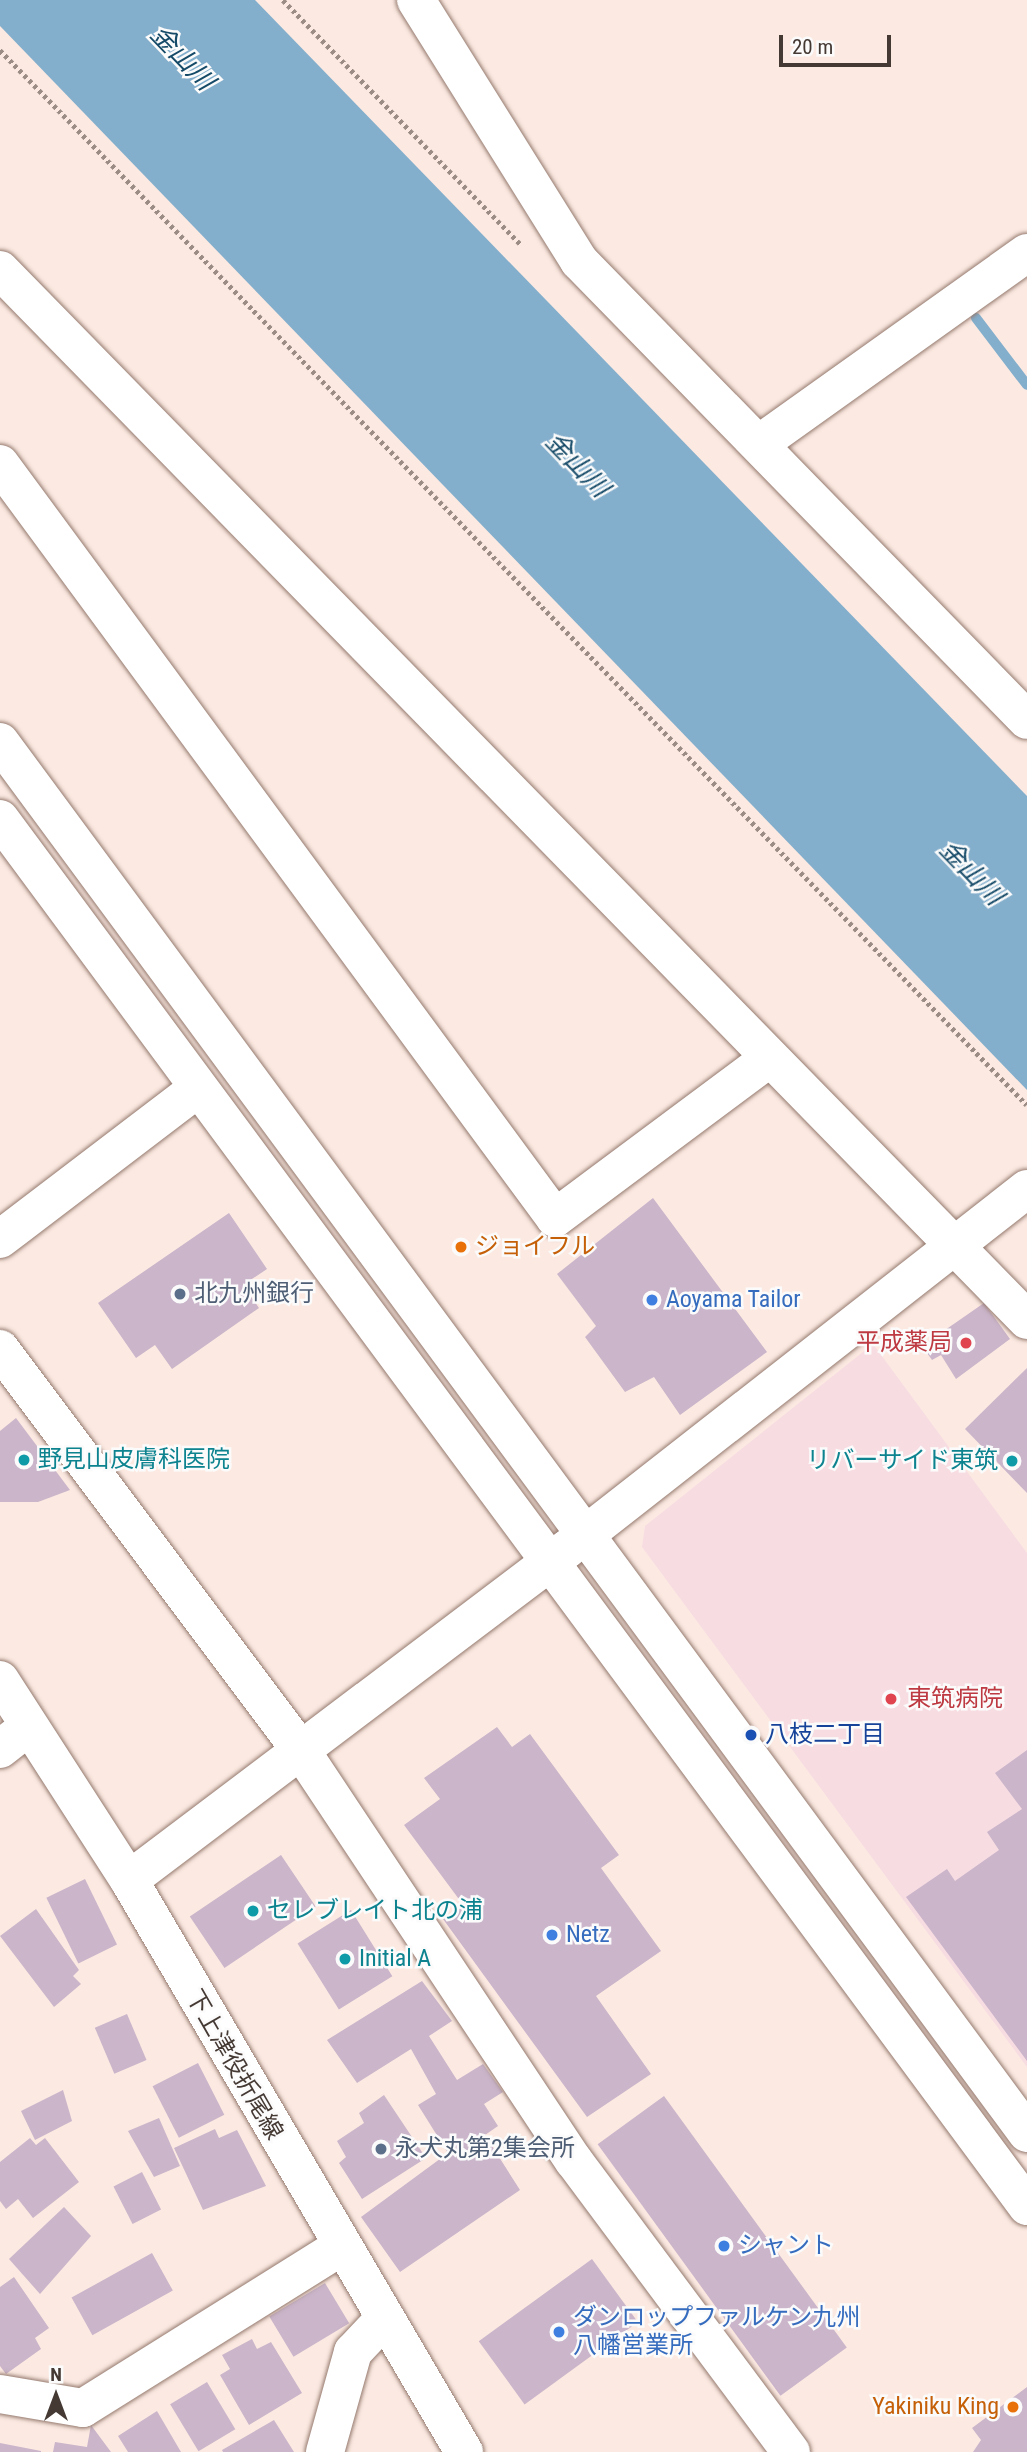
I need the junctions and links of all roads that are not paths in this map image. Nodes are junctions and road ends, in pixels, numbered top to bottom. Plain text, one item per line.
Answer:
1 (416, 0) edge
2 (1027, 253) edge
3 (0, 270) edge
4 (759, 444) junction
5 (0, 464) edge
6 (1027, 720) edge
7 (0, 742) edge
8 (0, 819) edge
9 (767, 1060) junction
10 (198, 1088) junction
11 (1027, 1189) edge
12 (0, 1239) edge
13 (954, 1246) junction
14 (1027, 1320) edge
15 (0, 1349) edge
16 (586, 1534) junction
17 (548, 1563) junction
18 (0, 1680) edge
19 (14, 1738) edge
20 (302, 1752) junction
21 (129, 1880) junction
22 (1027, 2133) edge
23 (1027, 2206) edge
24 (338, 2248) junction
25 (385, 2318) junction
26 (0, 2394) edge
27 (325, 2452) edge
28 (464, 2452) edge
29 (791, 2452) edge

1 - 4 street
2 - 4 street
3 - 9 street
4 - 6 street
5 - 9 street
7 - 16 street
8 - 10 street
9 - 13 street
10 - 12 street
10 - 17 street
11 - 13 street
13 - 14 street
13 - 16 street
15 - 20 street
16 - 17 street
16 - 22 street
17 - 20 street
17 - 23 street
18 - 19 street, 下上津役折尾線
19 - 21 street, 下上津役折尾線
20 - 21 street
20 - 29 street
21 - 24 street, 下上津役折尾線
24 - 25 street, 下上津役折尾線
24 - 26 street
25 - 27 street
25 - 28 street, 下上津役折尾線

